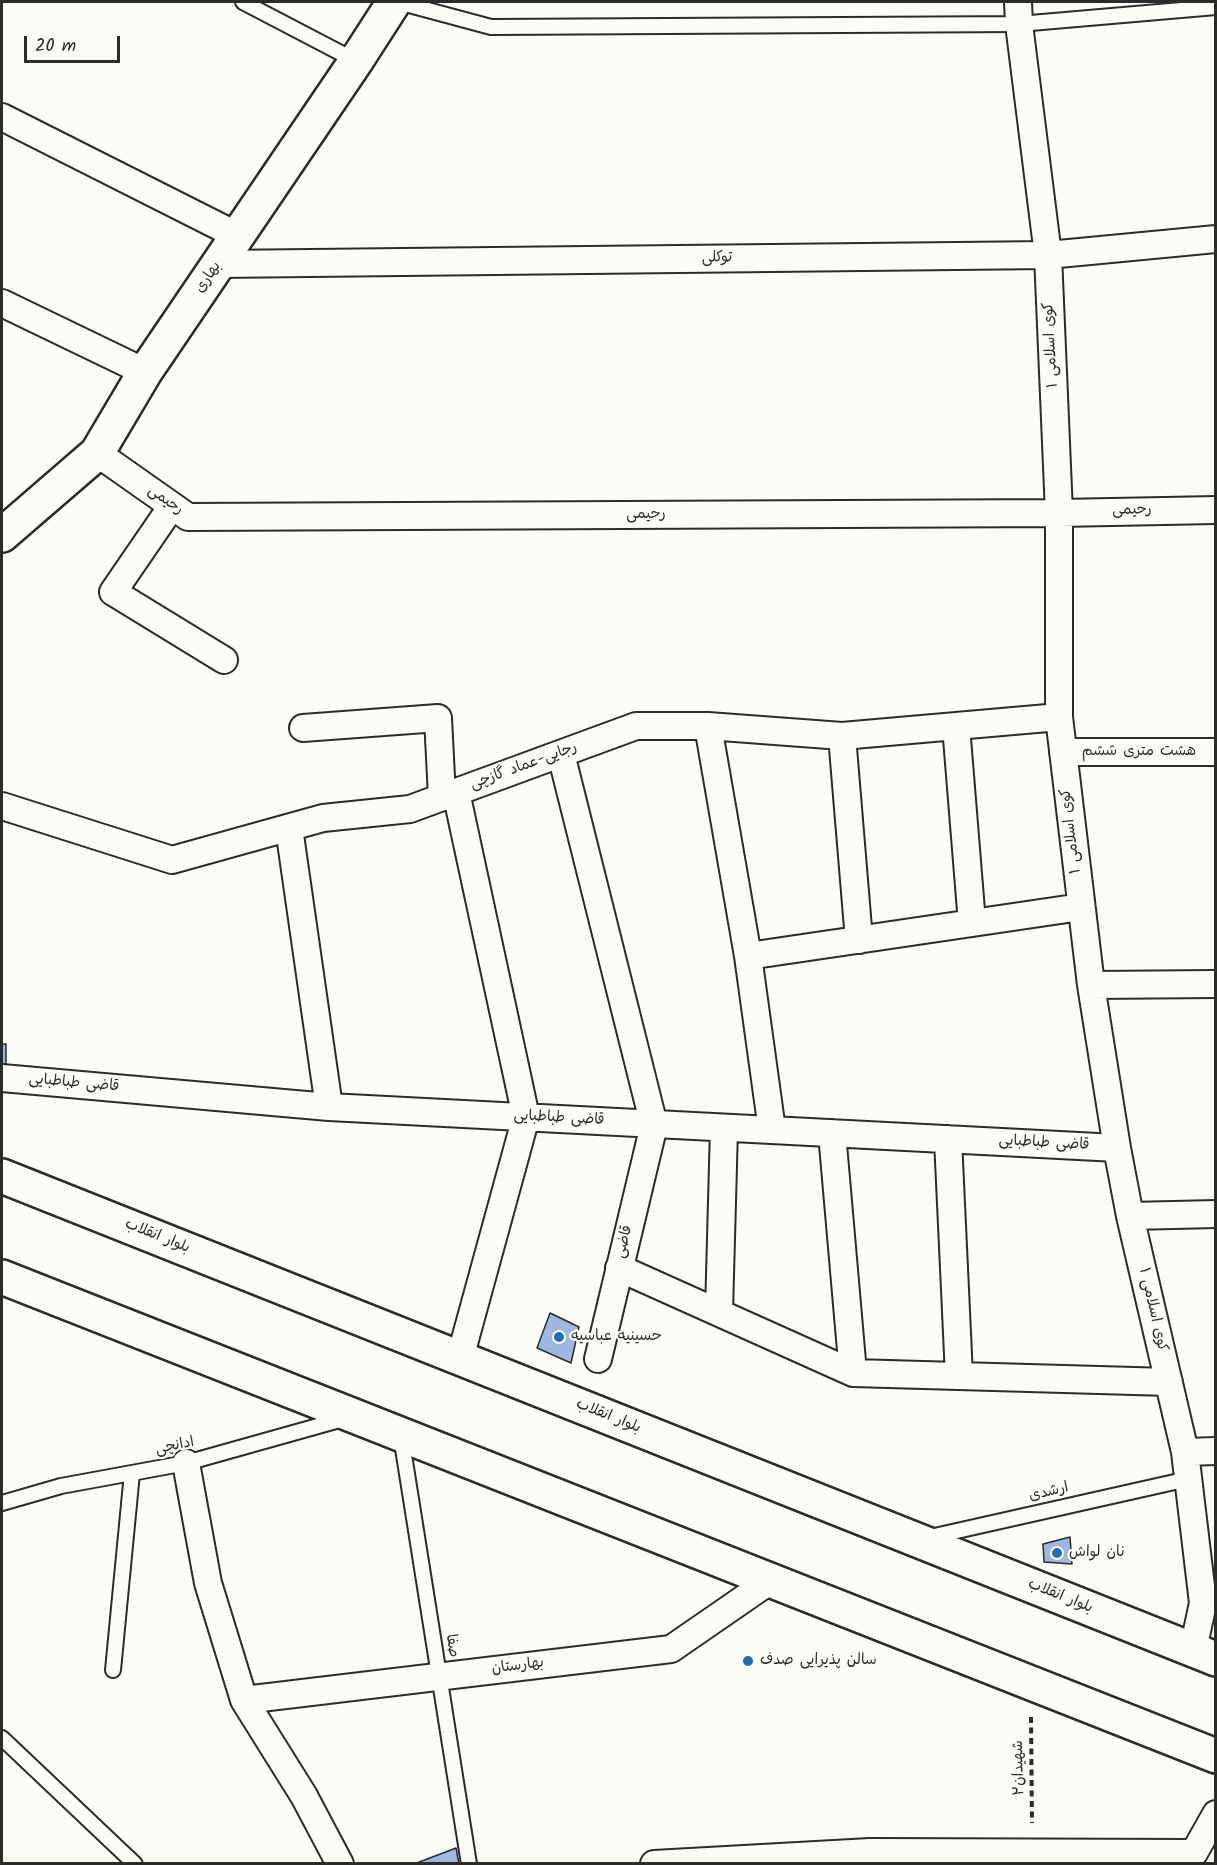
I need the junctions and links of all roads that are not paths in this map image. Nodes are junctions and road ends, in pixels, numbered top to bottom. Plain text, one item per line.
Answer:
1 (243, 2) edge
2 (396, 2) edge
3 (1215, 7) edge
4 (1019, 13) edge
5 (357, 61) junction
6 (2, 117) edge
7 (238, 236) junction
8 (1215, 239) edge
9 (1048, 255) junction
10 (218, 264) junction
11 (2, 303) edge
12 (145, 372) junction
13 (97, 453) junction
14 (172, 506) junction
15 (1215, 510) edge
16 (1059, 513) junction
17 (11, 522) edge
18 (224, 660) dead end
19 (1059, 717) junction
20 (708, 726) junction
21 (956, 726) junction
22 (303, 728) dead end
23 (842, 736) junction
24 (1063, 752) junction
25 (1215, 752) edge
26 (561, 754) junction
27 (449, 795) junction
28 (2, 806) edge
29 (289, 828) junction
30 (1081, 907) junction
31 (972, 923) junction
32 (859, 940) junction
33 (748, 956) junction
34 (1215, 984) edge
35 (1091, 985) junction
36 (2, 1078) edge
37 (330, 1107) junction
38 (526, 1117) junction
39 (654, 1125) junction
40 (724, 1128) junction
41 (772, 1130) junction
42 (832, 1133) junction
43 (948, 1139) junction
44 (1117, 1148) junction
45 (2, 1176) edge
46 (1215, 1214) edge
47 (1130, 1216) junction
48 (619, 1268) junction
49 (2, 1277) edge
50 (719, 1312) junction
51 (460, 1358) junction
52 (598, 1359) dead end
53 (854, 1373) junction
54 (959, 1376) junction
55 (1169, 1382) junction
56 (353, 1416) junction
57 (401, 1434) junction
58 (1215, 1451) edge
59 (1185, 1452) junction
60 (186, 1463) junction
61 (132, 1473) junction
62 (1188, 1479) junction
63 (2, 1503) edge
64 (917, 1540) junction
65 (771, 1580) junction
66 (1204, 1654) edge
67 (113, 1670) dead end
68 (440, 1677) junction
69 (244, 1700) junction
70 (2, 1738) edge
71 (1215, 1756) edge
72 (1215, 1814) edge
73 (869, 1858) edge
74 (993, 1858) edge
75 (1091, 1858) edge
76 (1194, 1858) edge
77 (135, 1863) edge
78 (340, 1863) edge
79 (469, 1863) edge
80 (654, 1863) edge

1 - 5 lane
2 - 4 lane
2 - 5 main road, بهاری
3 - 4 lane
4 - 9 street, کوی اسلامی ۱
5 - 7 main road, بهاری
6 - 7 street
7 - 10 main road, بهاری
8 - 9 street, توکلی
9 - 10 street, توکلی
9 - 16 street, کوی اسلامی ۱
10 - 12 main road, بهاری
11 - 12 street
12 - 13 main road, بهاری
13 - 14 street, رحیمی
13 - 17 main road, بهاری
14 - 16 street, رحیمی
14 - 18 street
15 - 16 street, رحیمی
16 - 19 street, کوی اسلامی ۱
19 - 21 street, رجایی-عماد گازچی
19 - 24 street, کوی اسلامی ۱
20 - 23 street, رجایی-عماد گازچی
20 - 26 street, رجایی-عماد گازچی
20 - 33 street
21 - 23 street, رجایی-عماد گازچی
21 - 31 street
22 - 27 street
23 - 32 street
24 - 25 street, هشت متری ششم
24 - 30 street, کوی اسلامی ۱
26 - 27 street, رجایی-عماد گازچی
26 - 39 street
27 - 29 street, رجایی-عماد گازچی
27 - 38 street
28 - 29 street, رجایی-عماد گازچی
29 - 37 street
30 - 31 street
30 - 35 street, کوی اسلامی ۱
31 - 32 street
32 - 33 street
33 - 41 street
34 - 35 street
35 - 44 street, کوی اسلامی ۱
36 - 37 street, قاضی طباطبایی
37 - 38 street, قاضی طباطبایی
38 - 39 street, قاضی طباطبایی
38 - 51 street
39 - 40 street, قاضی طباطبایی
39 - 48 street, قاضی
40 - 41 street, قاضی طباطبایی
40 - 50 street
41 - 42 street, قاضی طباطبایی
42 - 43 street, قاضی طباطبایی
42 - 53 street
43 - 44 street, قاضی طباطبایی
43 - 54 street
44 - 47 street, کوی اسلامی ۱
45 - 51 main road, بلوار انقلاب
46 - 47 street
47 - 55 street, کوی اسلامی ۱
48 - 50 street
48 - 52 street, قاضی
49 - 56 main road
50 - 53 street
51 - 64 main road, بلوار انقلاب
53 - 54 street
54 - 55 street
55 - 59 street, کوی اسلامی ۱
56 - 57 main road
56 - 60 lane, ادانچی
57 - 65 main road
57 - 68 lane, صفا
58 - 59 street
59 - 62 street, کوی اسلامی ۱
60 - 61 lane, ادانچی
60 - 69 street
61 - 63 lane, ادانچی
61 - 67 lane
62 - 64 lane, ارشدی
62 - 66 street, کوی اسلامی ۱
64 - 66 main road, بلوار انقلاب
65 - 68 street, بهارستان
65 - 71 main road
68 - 69 street, بهارستان
68 - 79 lane, صفا
69 - 78 street
70 - 77 lane
72 - 76 street
73 - 74 street
73 - 80 street
74 - 75 street
75 - 76 street

